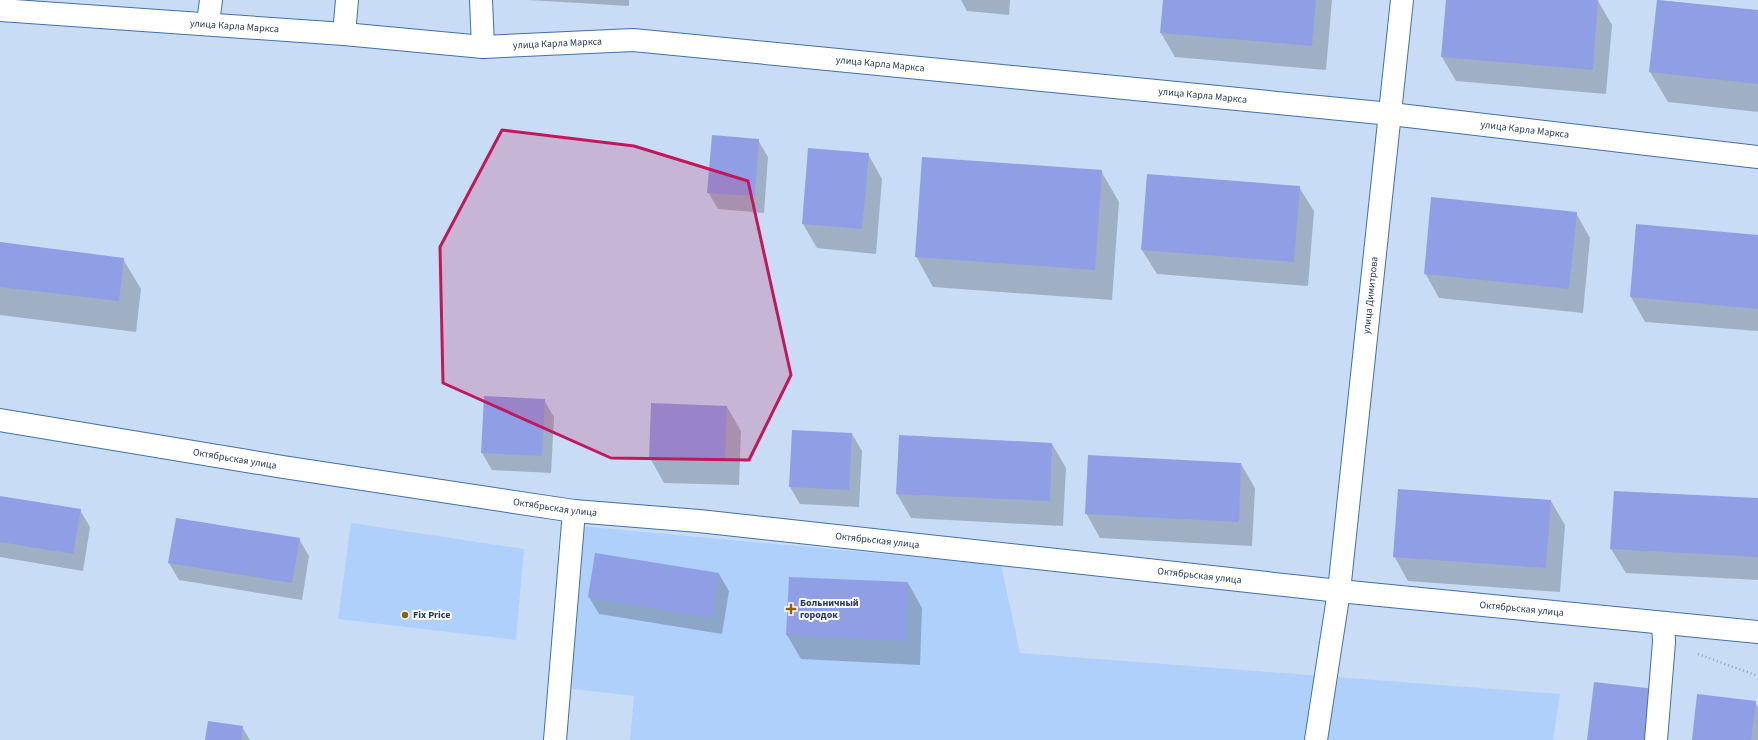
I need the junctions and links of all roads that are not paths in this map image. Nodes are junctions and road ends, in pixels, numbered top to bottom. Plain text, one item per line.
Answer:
1 (211, 0) edge
2 (347, 0) edge
3 (481, 0) edge
4 (1402, 0) edge
5 (0, 10) edge
6 (208, 23) junction
7 (344, 34) junction
8 (483, 47) junction
9 (1391, 114) junction
10 (1758, 156) edge
11 (0, 420) edge
12 (574, 511) junction
13 (1339, 592) junction
14 (1663, 632) junction
15 (1758, 632) edge
16 (555, 740) edge
17 (1316, 740) edge
18 (1656, 740) edge

1 - 6 street
2 - 7 street
3 - 8 street
4 - 9 street, улица Димитрова
5 - 6 street, улица Карла Маркса
6 - 7 street, улица Карла Маркса
7 - 8 street, улица Карла Маркса
8 - 9 street, улица Карла Маркса
9 - 10 street, улица Карла Маркса
9 - 13 street, улица Димитрова
11 - 12 street, Октябрьская улица
12 - 13 street, Октябрьская улица
12 - 16 street
13 - 14 street, Октябрьская улица
13 - 17 street, улица Димитрова
14 - 15 street, Октябрьская улица
14 - 18 street

